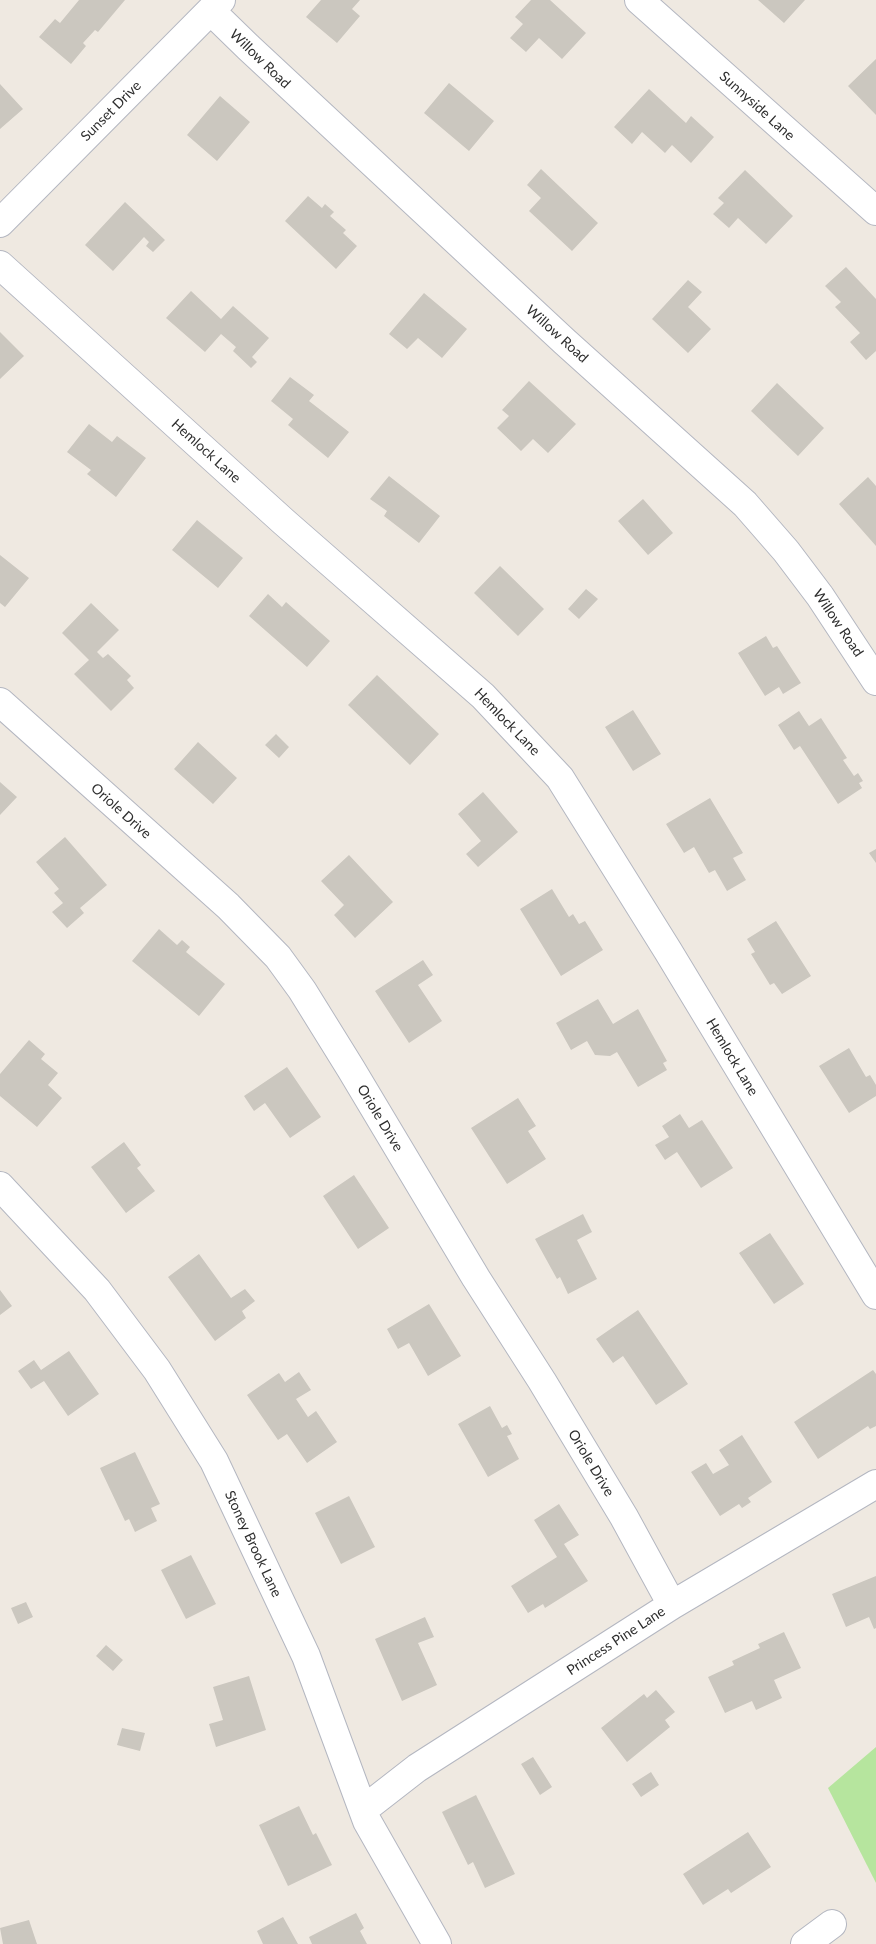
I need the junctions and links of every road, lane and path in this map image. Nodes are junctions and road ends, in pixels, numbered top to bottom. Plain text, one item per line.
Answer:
1 (639, 0) edge
2 (216, 5) edge
3 (876, 211) edge
4 (0, 223) edge
5 (0, 264) edge
6 (876, 681) edge
7 (0, 702) edge
8 (0, 1186) edge
9 (876, 1295) edge
10 (876, 1484) edge
11 (672, 1605) junction
12 (363, 1810) junction
13 (832, 1924) dead end
14 (437, 1944) edge
15 (806, 1944) edge

1 - 3 street, Sunnyside Lane
2 - 4 street, Sunset Drive
2 - 6 street, Willow Road
5 - 9 street, Hemlock Lane
7 - 11 street, Oriole Drive
8 - 12 street, Stoney Brook Lane
10 - 11 street, Princess Pine Lane
11 - 12 street, Princess Pine Lane
12 - 14 street, Stoney Brook Lane
13 - 15 street

